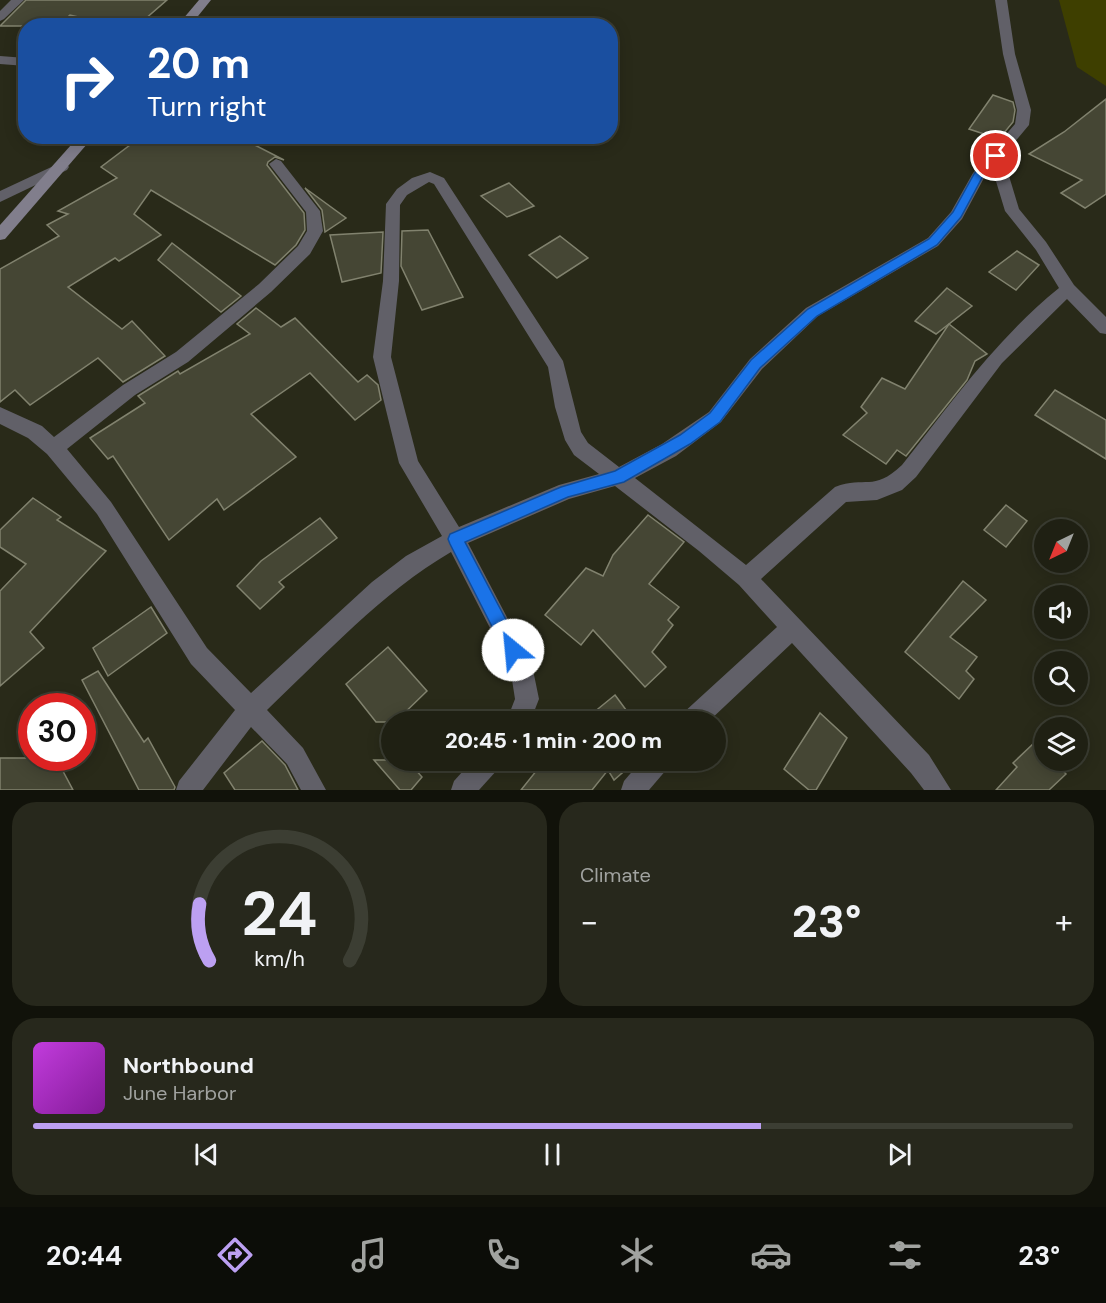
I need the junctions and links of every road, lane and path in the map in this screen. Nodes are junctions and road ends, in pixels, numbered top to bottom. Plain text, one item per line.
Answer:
1 (18, 0) edge
2 (205, 0) edge
3 (1001, 0) edge
4 (0, 18) edge
5 (190, 18) edge
6 (0, 60) edge
7 (18, 61) edge
8 (81, 144) edge
9 (996, 156) junction
10 (276, 164) dead end
11 (62, 167) junction
12 (0, 197) edge
13 (0, 235) edge
14 (1068, 289) junction
15 (1106, 328) edge
16 (0, 416) edge
17 (54, 448) junction
18 (619, 477) junction
19 (455, 539) junction
20 (746, 578) junction
21 (793, 628) junction
22 (251, 709) junction
23 (522, 711) edge
24 (702, 711) edge
25 (479, 771) edge
26 (649, 771) edge
27 (188, 790) edge
28 (314, 790) edge
29 (463, 790) edge
30 (633, 790) edge
31 (939, 790) edge

1 - 4 street
2 - 5 street
3 - 9 street
6 - 7 street
8 - 11 street
9 - 14 street
9 - 18 street
10 - 17 street
11 - 12 street
11 - 13 street
14 - 15 street
14 - 20 street
16 - 17 street
17 - 22 street
18 - 19 street
18 - 19 street
18 - 20 street
19 - 22 street
19 - 23 street
20 - 21 street
21 - 24 street
21 - 31 street
22 - 27 street
22 - 28 street
25 - 29 street
26 - 30 street

